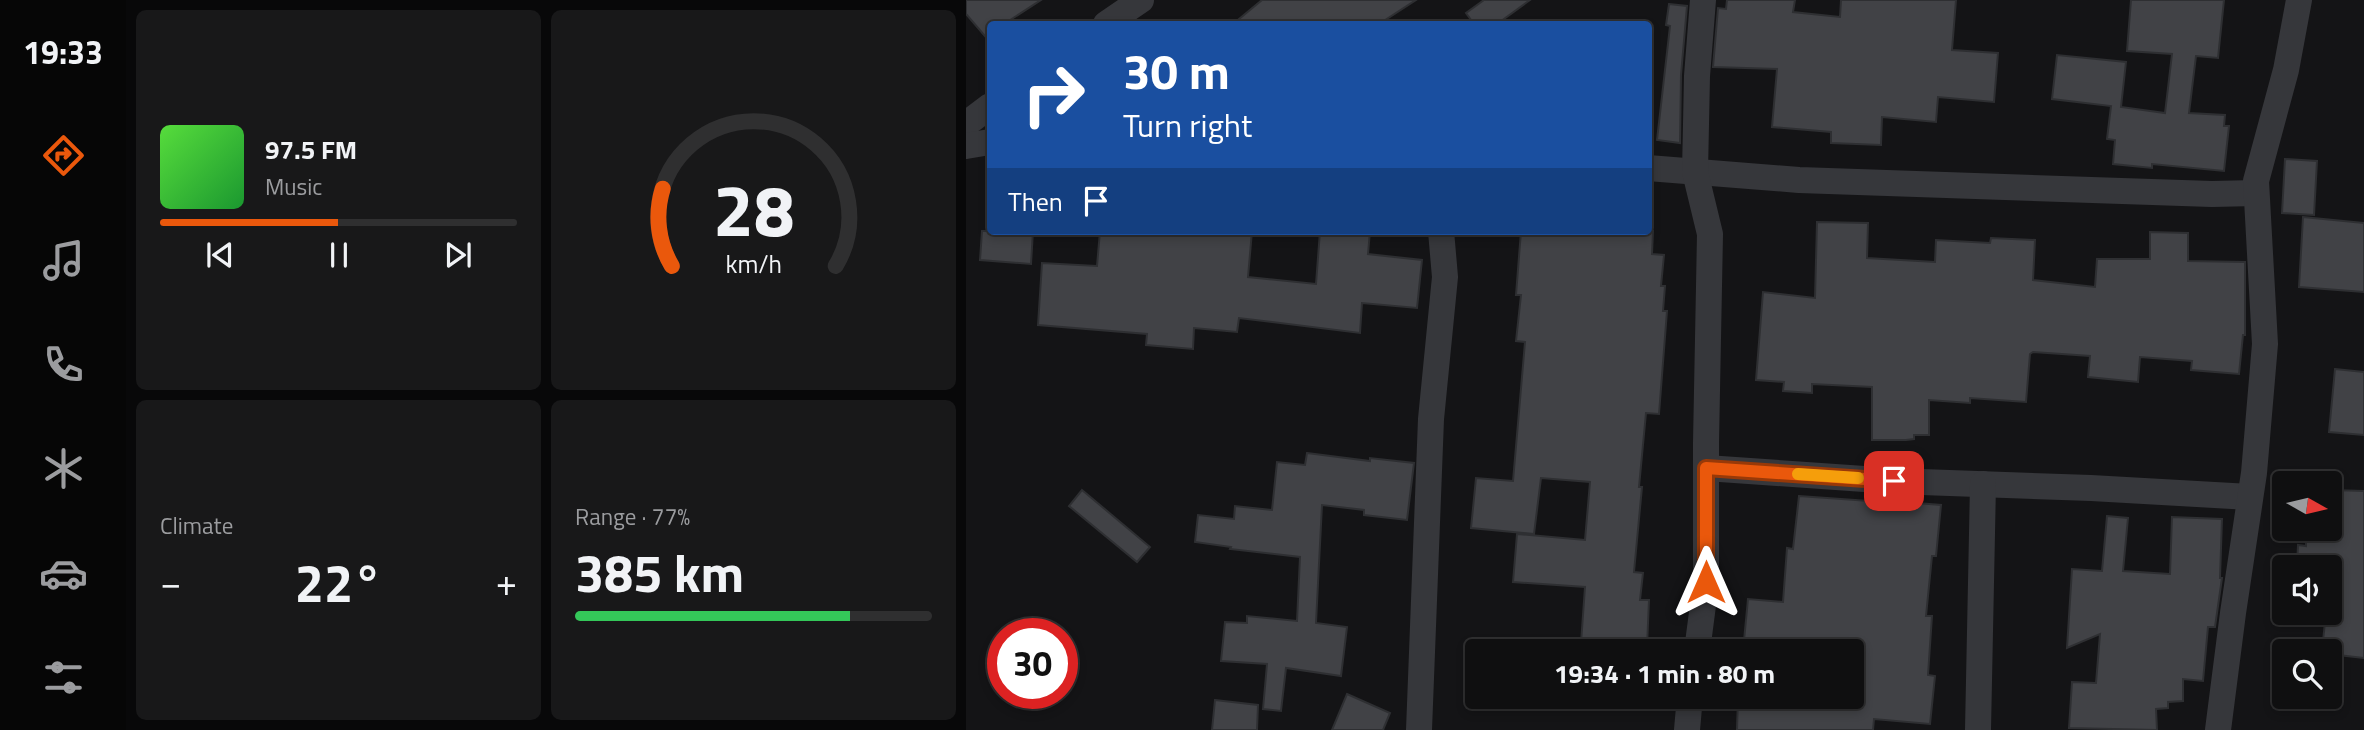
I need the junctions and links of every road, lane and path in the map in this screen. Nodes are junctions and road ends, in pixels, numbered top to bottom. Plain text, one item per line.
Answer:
1 (1140, 0) edge
2 (1703, 0) edge
3 (2299, 0) edge
4 (1110, 21) edge
5 (987, 108) edge
6 (966, 124) edge
7 (987, 142) edge
8 (966, 146) edge
9 (1652, 167) edge
10 (1695, 172) junction
11 (2256, 193) junction
12 (1441, 235) edge
13 (1706, 468) junction
14 (1983, 484) junction
15 (2250, 497) junction
16 (1699, 639) edge
17 (1689, 709) edge
18 (1419, 730) edge
19 (1687, 730) edge
20 (1978, 730) edge
21 (2218, 730) edge

1 - 4 street
2 - 10 street
3 - 11 street
5 - 6 street
7 - 8 street
9 - 10 street
10 - 11 street
10 - 13 street
11 - 15 street
12 - 18 street
13 - 14 street
13 - 16 street
14 - 15 street
14 - 20 street
15 - 21 street
17 - 19 street

